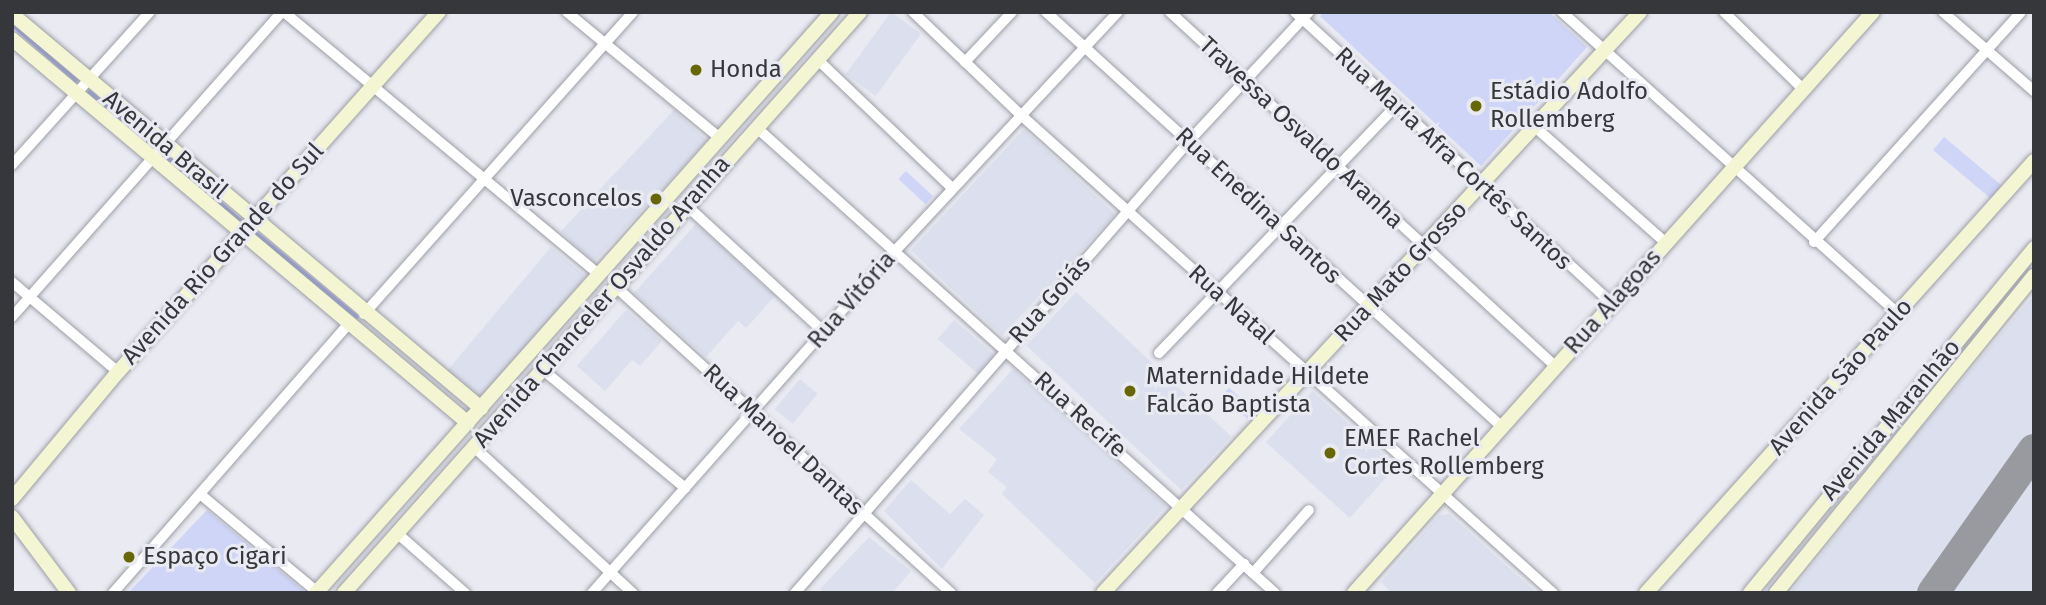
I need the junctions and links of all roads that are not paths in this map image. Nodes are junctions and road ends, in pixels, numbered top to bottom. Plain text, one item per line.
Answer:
1 (150, 12) edge
2 (283, 12) edge
3 (439, 12) edge
4 (567, 12) edge
5 (633, 12) edge
6 (832, 12) edge
7 (860, 12) edge
8 (914, 12) edge
9 (1012, 12) edge
10 (1046, 12) edge
11 (1118, 12) edge
12 (1170, 12) edge
13 (1562, 12) edge
14 (1640, 12) edge
15 (1724, 12) edge
16 (1873, 12) edge
17 (1943, 12) edge
18 (2021, 12) edge
19 (15, 14) edge
20 (1303, 15) edge
21 (12, 39) edge
22 (605, 44) junction
23 (1086, 47) junction
24 (1604, 51) junction
25 (1986, 51) junction
26 (817, 59) junction
27 (965, 62) junction
28 (89, 80) junction
29 (1245, 80) junction
30 (373, 86) junction
31 (1802, 89) junction
32 (2034, 91) edge
33 (75, 94) junction
34 (1395, 107) junction
35 (1022, 116) junction
36 (1535, 127) junction
37 (757, 128) junction
38 (720, 138) junction
39 (1189, 141) junction
40 (164, 144) junction
41 (152, 158) junction
42 (2034, 161) edge
43 (13, 164) edge
44 (1336, 164) junction
45 (1734, 169) junction
46 (484, 180) junction
47 (1481, 186) junction
48 (953, 188) junction
49 (686, 205) junction
50 (1128, 212) junction
51 (253, 220) junction
52 (1279, 224) junction
53 (242, 234) junction
54 (1814, 242) junction
55 (1666, 243) junction
56 (1425, 247) junction
57 (2034, 248) edge
58 (895, 251) junction
59 (598, 274) junction
60 (2034, 275) edge
61 (12, 282) edge
62 (616, 287) junction
63 (1216, 291) junction
64 (30, 297) junction
65 (1612, 304) junction
66 (1367, 309) junction
67 (1898, 313) junction
68 (364, 314) junction
69 (12, 317) edge
70 (348, 325) junction
71 (824, 332) junction
72 (1007, 349) junction
73 (1159, 353) dead end
74 (1556, 367) junction
75 (542, 370) junction
76 (118, 372) junction
77 (1307, 373) junction
78 (481, 408) junction
79 (755, 411) junction
80 (468, 423) junction
81 (1502, 427) junction
82 (474, 447) junction
83 (685, 488) junction
84 (200, 494) junction
85 (1444, 494) junction
86 (12, 499) edge
87 (1182, 507) junction
88 (1818, 507) junction
89 (1309, 510) dead end
90 (864, 515) junction
91 (12, 517) edge
92 (1835, 520) junction
93 (397, 533) junction
94 (1244, 564) junction
95 (610, 572) junction
96 (1253, 573) junction
97 (317, 592) edge
98 (69, 593) edge
99 (113, 593) edge
100 (344, 593) edge
101 (466, 593) edge
102 (592, 593) edge
103 (633, 593) edge
104 (795, 593) edge
105 (951, 593) edge
106 (1102, 593) edge
107 (1217, 593) edge
108 (1275, 593) edge
109 (1354, 593) edge
110 (1553, 593) edge
111 (1646, 593) edge
112 (1750, 593) edge
113 (1776, 593) edge

1 - 28 street
2 - 30 street
2 - 40 street
3 - 30 street, Avenida Rio Grande do Sul
4 - 22 street
5 - 22 street
6 - 38 street, Avenida Chanceler Osvaldo Aranha
7 - 26 street, Avenida Chanceler Osvaldo Aranha
8 - 27 street, Rua Natal
9 - 27 street
10 - 23 street, Rua Enedina Santos
11 - 23 street, Rua Vitória
12 - 29 street, Travessa Osvaldo Aranha
13 - 24 street
14 - 24 street, Rua Mato Grosso
15 - 31 street
16 - 31 street, Rua Alagoas
17 - 25 street
18 - 25 street
19 - 28 street, Avenida Brasil
20 - 29 street, Rua Goiás
20 - 34 street, Rua Maria Afra Cortês Santos
21 - 33 street, Avenida Brasil
22 - 38 street
22 - 46 street
23 - 35 street, Rua Vitória
23 - 39 street, Rua Enedina Santos
24 - 36 street, Rua Mato Grosso
24 - 45 street
25 - 32 street
25 - 54 street
26 - 37 street, Avenida Chanceler Osvaldo Aranha
26 - 48 street
27 - 35 street, Rua Natal
28 - 33 street
28 - 40 street, Avenida Brasil
29 - 39 street, Rua Goiás
29 - 44 street, Travessa Osvaldo Aranha
30 - 46 street
30 - 51 street, Avenida Rio Grande do Sul
31 - 45 street, Rua Alagoas
33 - 41 street, Avenida Brasil
33 - 43 street
34 - 44 street
34 - 47 street, Rua Maria Afra Cortês Santos
35 - 48 street, Rua Vitória
35 - 50 street, Rua Natal
36 - 47 street, Rua Mato Grosso
36 - 55 street
37 - 49 street, Avenida Chanceler Osvaldo Aranha
37 - 58 street, Rua Recife
38 - 59 street, Avenida Chanceler Osvaldo Aranha
39 - 50 street, Rua Goiás
39 - 52 street, Rua Enedina Santos
40 - 41 street
40 - 51 street, Avenida Brasil
41 - 53 street, Avenida Brasil
41 - 64 street
42 - 67 street, Avenida São Paulo
44 - 52 street
44 - 56 street, Travessa Osvaldo Aranha
45 - 54 street
45 - 55 street, Rua Alagoas
46 - 59 street
46 - 68 street
47 - 56 street, Rua Mato Grosso
47 - 65 street, Rua Maria Afra Cortês Santos
48 - 58 street, Rua Vitória
49 - 62 street, Avenida Chanceler Osvaldo Aranha
49 - 71 street
50 - 63 street, Rua Natal
50 - 72 street, Rua Goiás
51 - 53 street, Avenida Rio Grande do Sul
51 - 68 street, Avenida Brasil
52 - 63 street
52 - 66 street, Rua Enedina Santos
53 - 70 street, Avenida Brasil
53 - 76 street, Avenida Rio Grande do Sul
54 - 67 street
55 - 65 street, Rua Alagoas
56 - 66 street, Rua Mato Grosso
56 - 74 street, Travessa Osvaldo Aranha
57 - 88 street, Avenida Maranhão
58 - 71 street, Rua Vitória
58 - 72 street, Rua Recife
59 - 78 street, Avenida Chanceler Osvaldo Aranha
60 - 92 street, Avenida Maranhão
61 - 64 street
62 - 75 street, Avenida Chanceler Osvaldo Aranha
62 - 79 street, Rua Manoel Dantas
63 - 73 street
63 - 77 street, Rua Natal
64 - 69 street
64 - 76 street
65 - 74 street, Rua Alagoas
66 - 77 street, Rua Mato Grosso
66 - 81 street, Rua Enedina Santos
67 - 111 street, Avenida São Paulo
68 - 78 street, Avenida Brasil
70 - 80 street, Avenida Brasil
70 - 84 street
71 - 79 street, Rua Vitória
72 - 87 street, Rua Recife
72 - 90 street, Rua Goiás
74 - 81 street, Rua Alagoas
75 - 82 street, Avenida Chanceler Osvaldo Aranha
75 - 83 street
76 - 86 street, Avenida Rio Grande do Sul
77 - 85 street, Rua Natal
77 - 87 street, Rua Mato Grosso
78 - 80 street, Avenida Chanceler Osvaldo Aranha
79 - 83 street, Rua Vitória
79 - 90 street, Rua Manoel Dantas
80 - 97 street, Avenida Chanceler Osvaldo Aranha
81 - 85 street, Rua Alagoas
82 - 93 street, Avenida Chanceler Osvaldo Aranha
82 - 95 street
83 - 95 street, Rua Vitória
84 - 97 street
84 - 99 street
85 - 109 street, Rua Alagoas
85 - 110 street, Rua Natal
87 - 94 street, Rua Recife
87 - 106 street, Rua Mato Grosso
88 - 92 street
88 - 112 street, Avenida Maranhão
89 - 96 street
90 - 104 street, Rua Goiás
90 - 105 street, Rua Manoel Dantas
91 - 98 street
92 - 113 street, Avenida Maranhão
93 - 100 street, Avenida Chanceler Osvaldo Aranha
93 - 101 street
94 - 96 street, Rua Recife
94 - 107 street
95 - 102 street, Rua Vitória
95 - 103 street
96 - 108 street, Rua Recife

